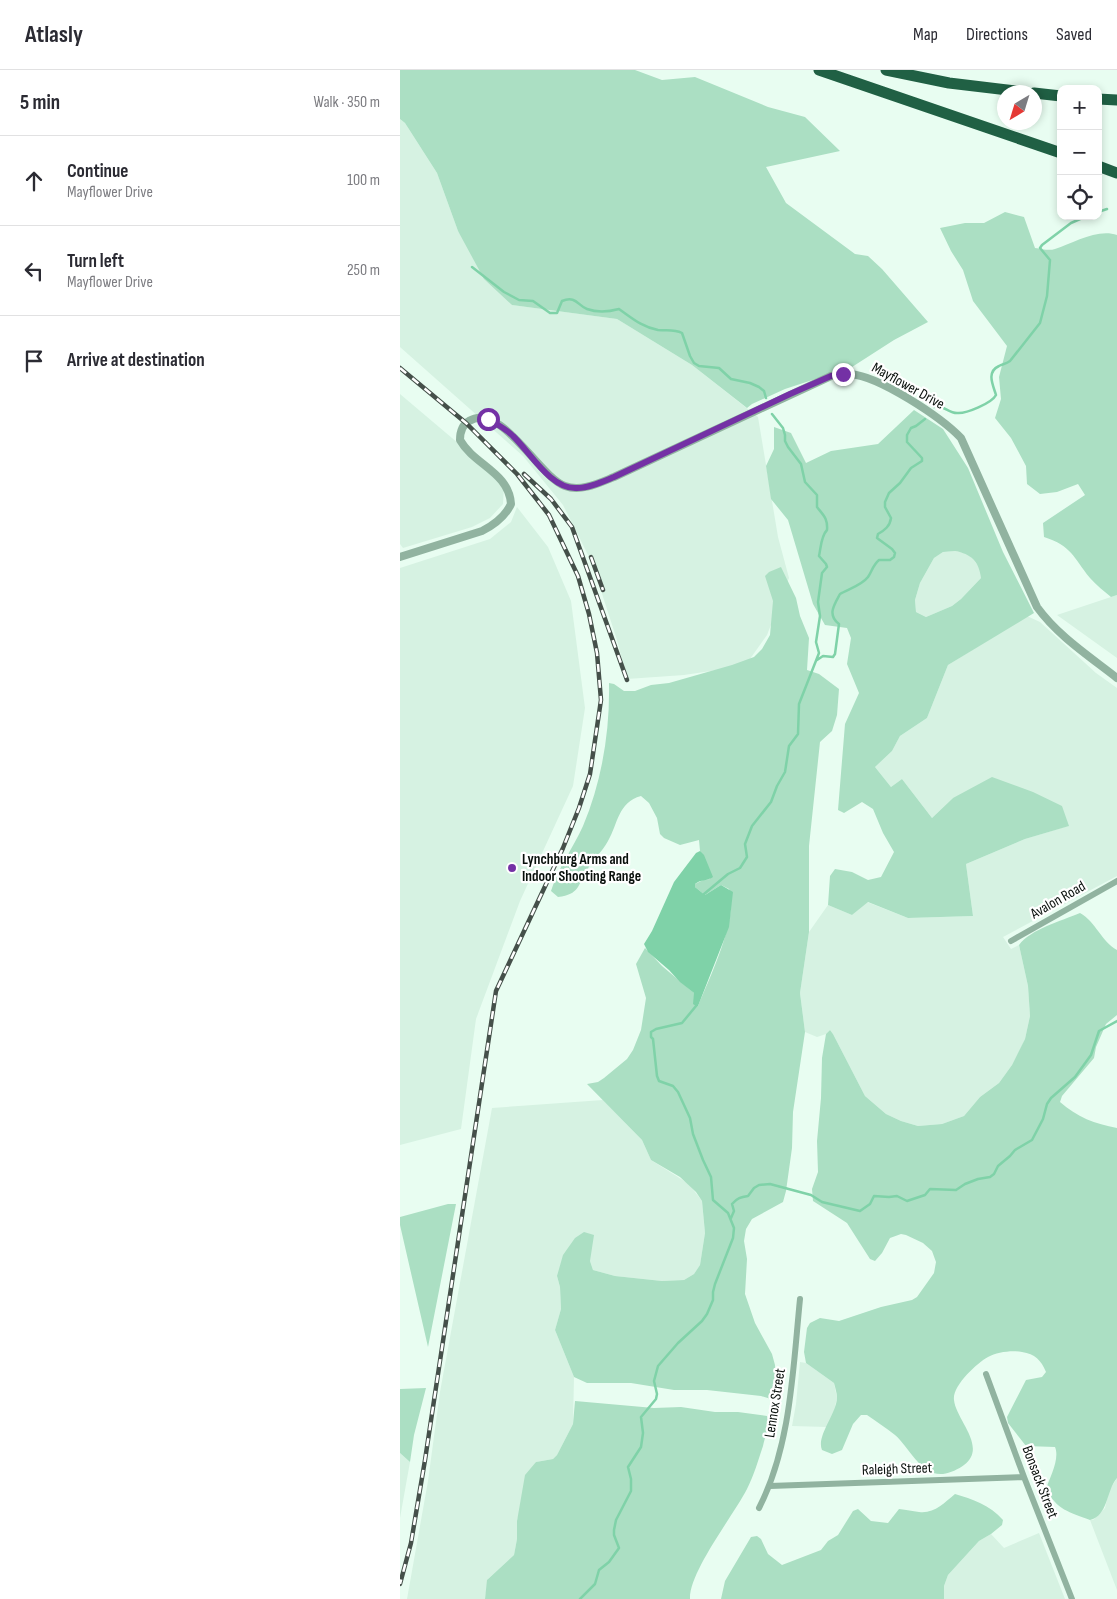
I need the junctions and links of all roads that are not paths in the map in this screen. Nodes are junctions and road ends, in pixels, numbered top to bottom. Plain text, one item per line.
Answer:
1 (819, 70) edge
2 (886, 70) edge
3 (997, 89) edge
4 (1042, 94) edge
5 (1057, 96) edge
6 (1102, 99) edge
7 (1117, 100) edge
8 (1057, 152) edge
9 (1102, 167) edge
10 (1117, 173) edge
11 (400, 557) edge
12 (1117, 678) edge
13 (1117, 881) edge
14 (1011, 941) dead end
15 (800, 1299) dead end
16 (986, 1374) dead end
17 (1024, 1477) junction
18 (770, 1486) junction
19 (759, 1508) dead end
20 (1072, 1599) edge

1 - 8 highway
2 - 3 highway
4 - 5 highway
6 - 7 highway
9 - 10 highway
11 - 12 street, Mayflower Drive
13 - 14 street, Avalon Road
15 - 18 street, Lennox Street
16 - 17 street, Bonsack Street
17 - 18 street, Raleigh Street
17 - 20 street, Bonsack Street
18 - 19 street, Lennox Street

